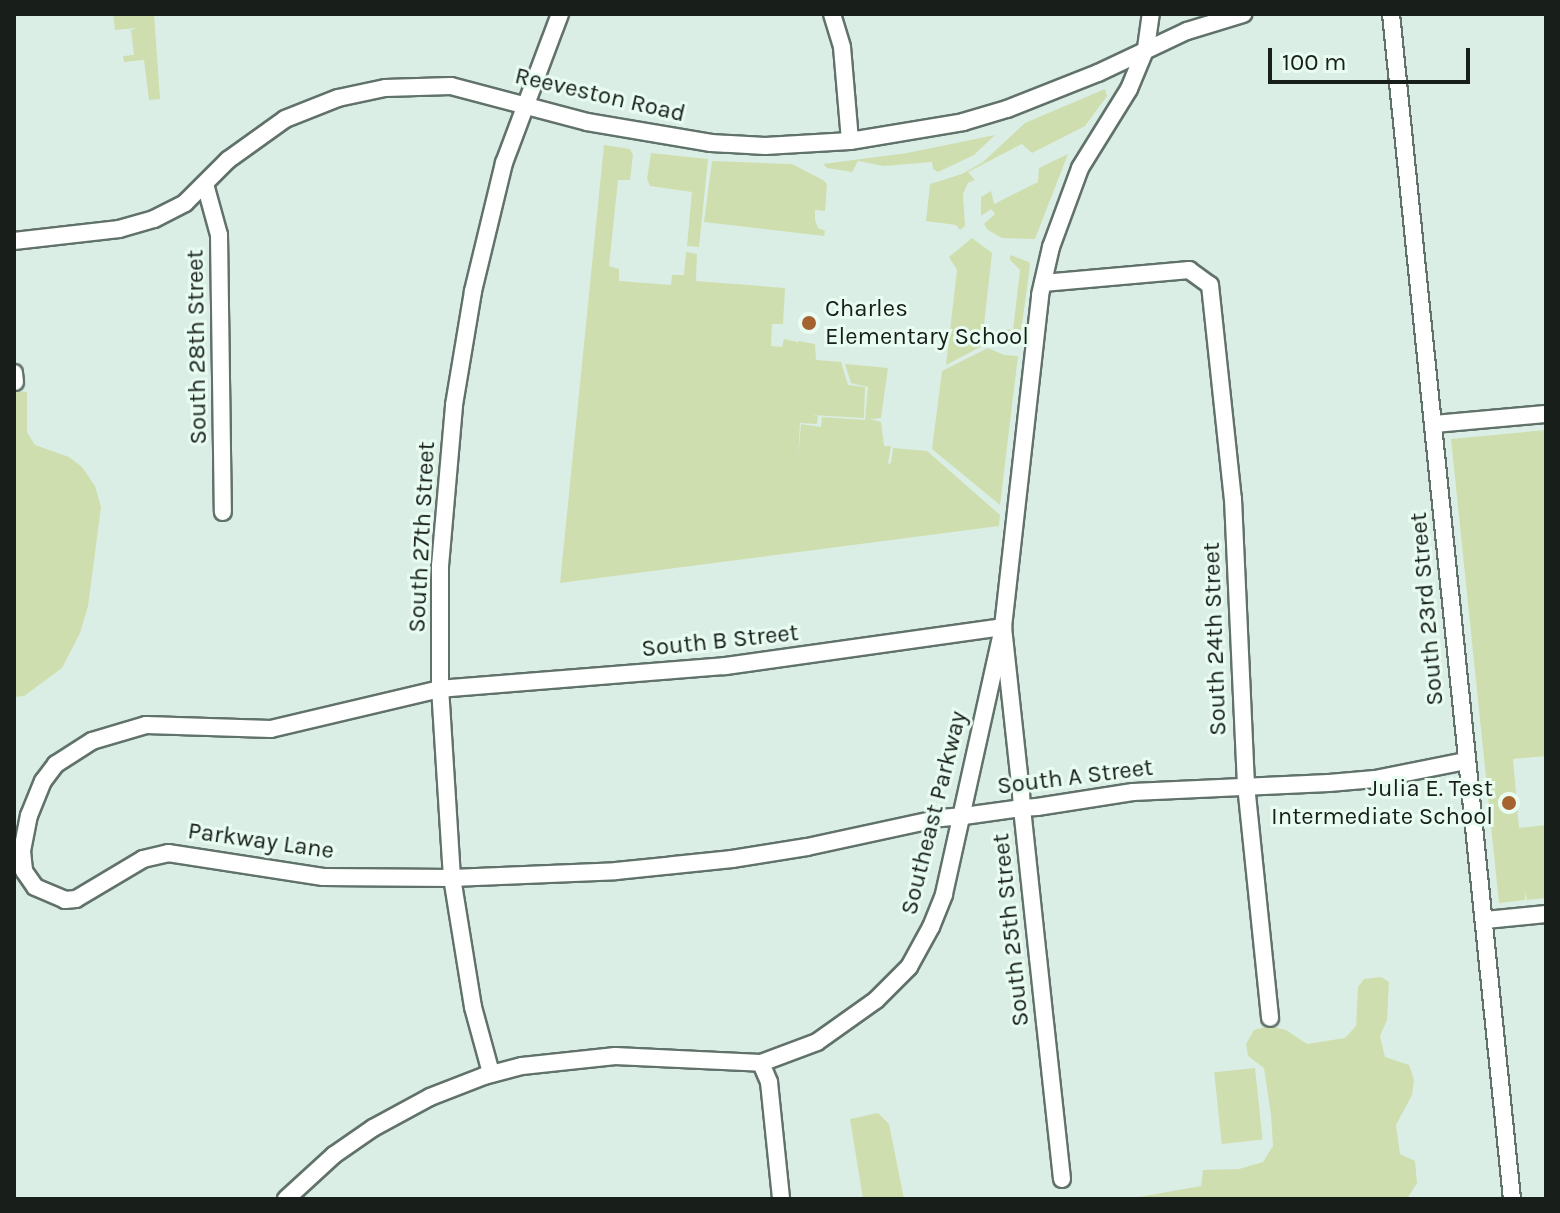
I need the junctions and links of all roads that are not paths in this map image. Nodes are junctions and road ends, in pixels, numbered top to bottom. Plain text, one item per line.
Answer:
1 (560, 14) edge
2 (832, 14) edge
3 (1151, 14) edge
4 (1243, 14) edge
5 (1391, 14) edge
6 (1146, 48) junction
7 (527, 103) junction
8 (850, 141) junction
9 (205, 184) junction
10 (14, 241) edge
11 (1043, 283) junction
12 (1546, 414) edge
13 (1434, 424) junction
14 (223, 512) dead end
15 (1003, 627) junction
16 (440, 689) junction
17 (1466, 761) junction
18 (1246, 785) junction
19 (1022, 808) junction
20 (964, 816) junction
21 (452, 878) junction
22 (1546, 914) edge
23 (1486, 920) junction
24 (1270, 1018) dead end
25 (761, 1063) junction
26 (491, 1073) junction
27 (1062, 1179) dead end
28 (286, 1199) edge
29 (781, 1199) edge
30 (1512, 1199) edge

1 - 7 street, South 27th Street
2 - 8 street
3 - 6 street
4 - 6 street, Reeveston Road
5 - 13 street, South 23rd Street
6 - 8 street, Reeveston Road
6 - 11 street, Southeast Parkway
7 - 8 street, Reeveston Road
7 - 9 street, Reeveston Road
7 - 16 street, South 27th Street
9 - 10 street, Reeveston Road
9 - 14 street, South 28th Street
11 - 15 street, Southeast Parkway
11 - 18 street, South 24th Street
12 - 13 street
13 - 17 street, South 23rd Street
15 - 16 street, South B Street
15 - 19 street, South 25th Street
15 - 20 street, Southeast Parkway
16 - 21 street, South 27th Street
16 - 21 street, Parkway Lane
17 - 18 street, South A Street
17 - 23 street, South 23rd Street
18 - 19 street, South A Street
18 - 24 street, South 24th Street
19 - 20 street, South A Street
19 - 27 street, South 25th Street
20 - 21 street, South A Street
20 - 25 street, Southeast Parkway
21 - 26 street, South 27th Street
22 - 23 street
23 - 30 street, South 23rd Street
25 - 26 street, Southeast Parkway
25 - 29 street
26 - 28 street, Southeast Parkway

